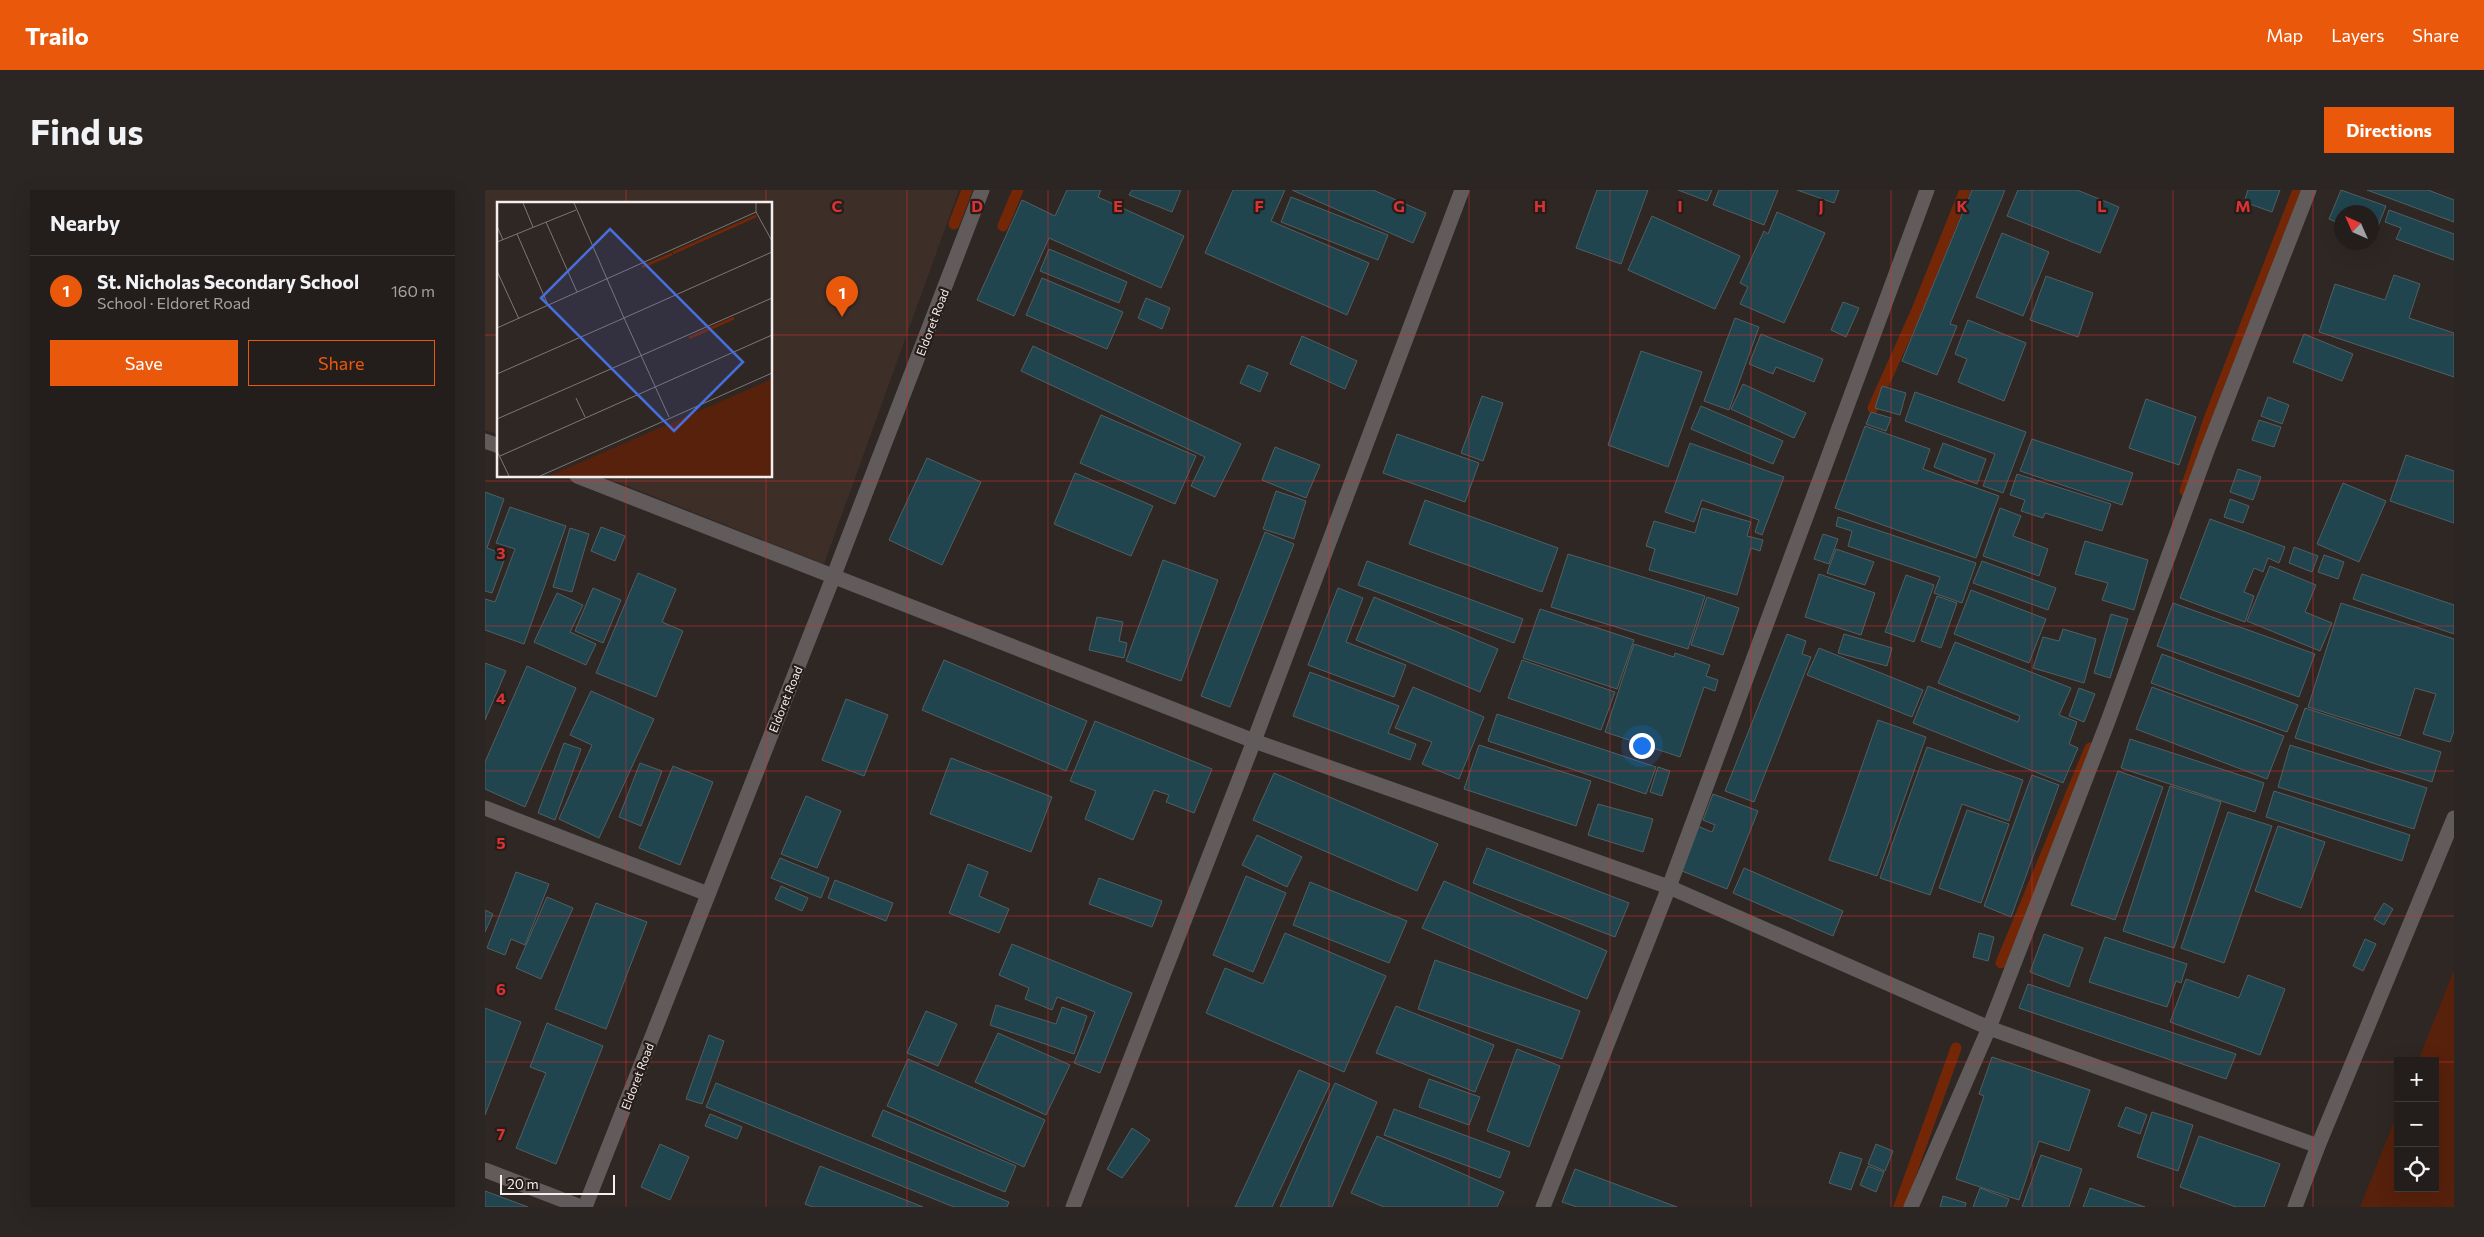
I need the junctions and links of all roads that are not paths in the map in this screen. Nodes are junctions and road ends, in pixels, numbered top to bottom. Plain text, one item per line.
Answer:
1 (982, 190) edge
2 (1462, 190) edge
3 (1927, 190) edge
4 (2309, 190) edge
5 (485, 441) edge
6 (497, 445) edge
7 (582, 478) edge
8 (834, 575) junction
9 (1254, 741) junction
10 (485, 808) edge
11 (2454, 818) edge
12 (1669, 887) junction
13 (708, 894) junction
14 (1989, 1028) junction
15 (2318, 1146) junction
16 (485, 1170) edge
17 (581, 1207) edge
18 (585, 1207) edge
19 (1073, 1207) edge
20 (1543, 1207) edge
21 (1911, 1207) edge
22 (2295, 1207) edge

1 - 8 street, Eldoret Road
2 - 9 street
3 - 12 street
4 - 14 street
5 - 6 street
7 - 8 street
8 - 9 street
8 - 13 street, Eldoret Road
9 - 12 street
9 - 19 street
10 - 13 street
11 - 15 street
12 - 14 street
12 - 20 street
13 - 18 street, Eldoret Road
14 - 15 street
14 - 21 street
15 - 22 street
16 - 17 street

